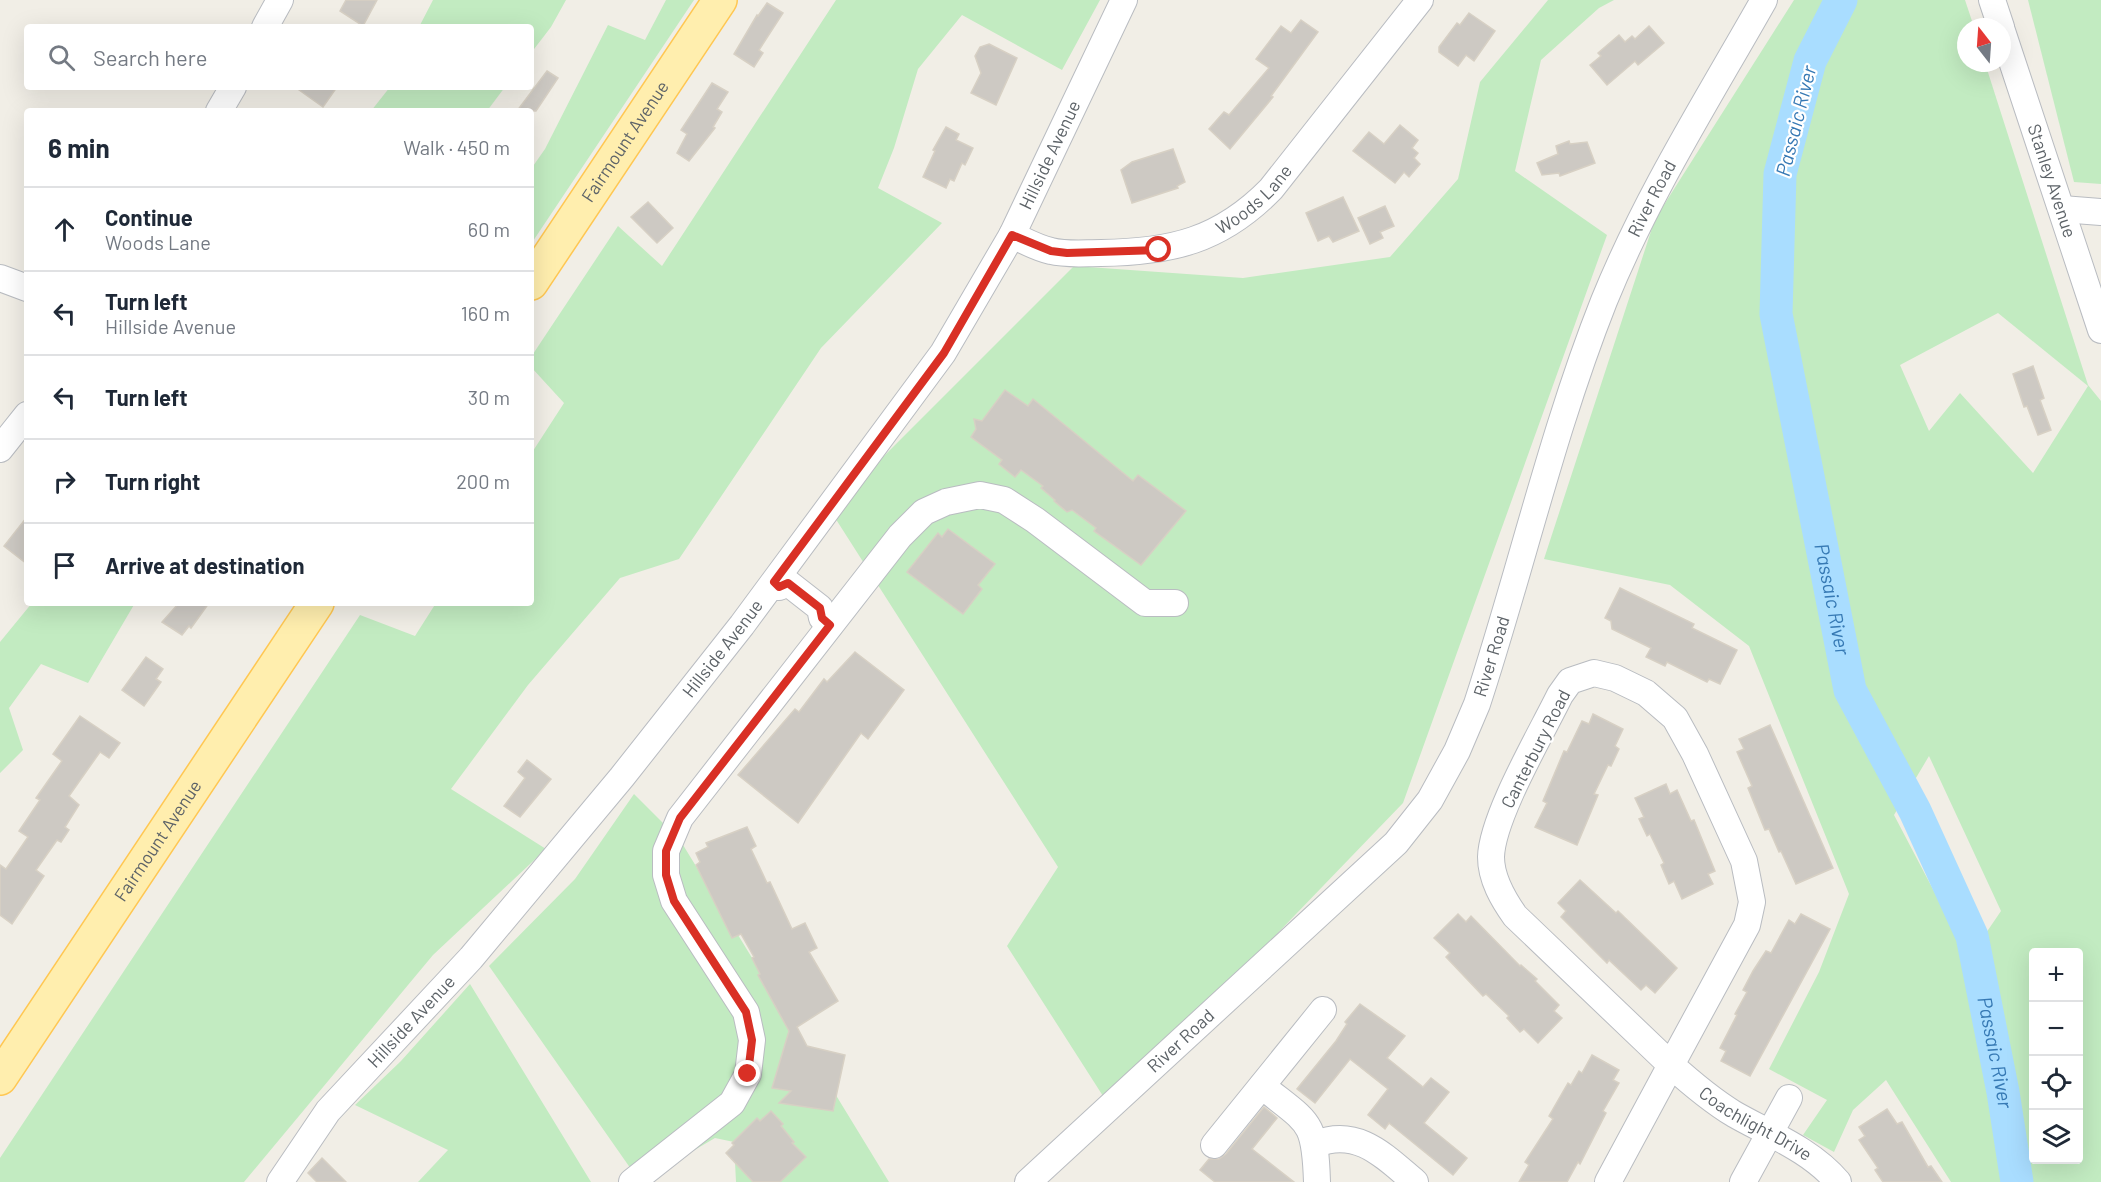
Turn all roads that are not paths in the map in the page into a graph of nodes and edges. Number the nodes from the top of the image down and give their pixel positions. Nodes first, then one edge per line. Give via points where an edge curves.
1 (280, 0) edge
2 (720, 0) edge
3 (1124, 0) edge
4 (1420, 0) edge
5 (1764, 0) edge
6 (1992, 0) edge
7 (1998, 18) edge
8 (267, 24) edge
9 (2011, 59) edge
10 (231, 90) edge
11 (221, 108) edge
12 (2062, 209) junction
13 (2101, 212) edge
14 (1012, 235) junction
15 (0, 278) edge
16 (534, 279) edge
17 (24, 287) edge
18 (2101, 330) edge
19 (24, 419) edge
20 (0, 450) edge
21 (777, 584) junction
22 (1175, 603) dead end
23 (315, 606) edge
24 (826, 622) junction
25 (1323, 1010) dead end
26 (1671, 1065) junction
27 (0, 1078) edge
28 (1262, 1086) junction
29 (1789, 1098) dead end
30 (1769, 1133) junction
31 (1316, 1144) junction
32 (1214, 1145) dead end
33 (280, 1182) edge
34 (632, 1182) edge
35 (1028, 1182) edge
36 (1317, 1182) edge
37 (1415, 1182) edge
38 (1608, 1182) edge
39 (1743, 1182) edge
40 (1838, 1182) edge

1 - 8 street
2 - 16 main road, Fairmount Avenue
3 - 14 street, Hillside Avenue
4 - 14 street, Woods Lane via 1271,189 1241,216 1212,234 1159,250 1067,253 1051,251
5 - 35 street, River Road via 1642,213 1605,299 1566,405 1477,704 1430,800 1373,867
6 - 7 street, Stanley Avenue
9 - 12 street, Stanley Avenue
10 - 11 street
12 - 13 street
12 - 18 street, Stanley Avenue
14 - 21 street, Hillside Avenue via 944,353
15 - 17 street
19 - 20 street
21 - 24 street via 778,597 810,621
21 - 33 street, Hillside Avenue via 495,931 328,1111
22 - 24 street via 1145,603 1028,515 1004,500 980,495 946,502 924,512
23 - 27 main road, Fairmount Avenue
24 - 34 street via 680,818 666,851 666,875 674,901 746,1012 752,1040 748,1074 732,1103
25 - 28 street
26 - 26 street, Canterbury Road via 1747,925 1751,888 1739,850 1675,718 1646,693 1615,678 1594,673 1579,676 1560,695 1498,824 1491,855 1494,872 1501,894 1515,916
26 - 30 street, Coachlight Drive via 1712,1100
26 - 38 street, Canterbury Road
28 - 31 street via 1306,1122
28 - 32 street
29 - 30 street
30 - 39 street
30 - 40 street, Coachlight Drive via 1821,1165
31 - 36 street
31 - 37 street via 1339,1139 1367,1144

